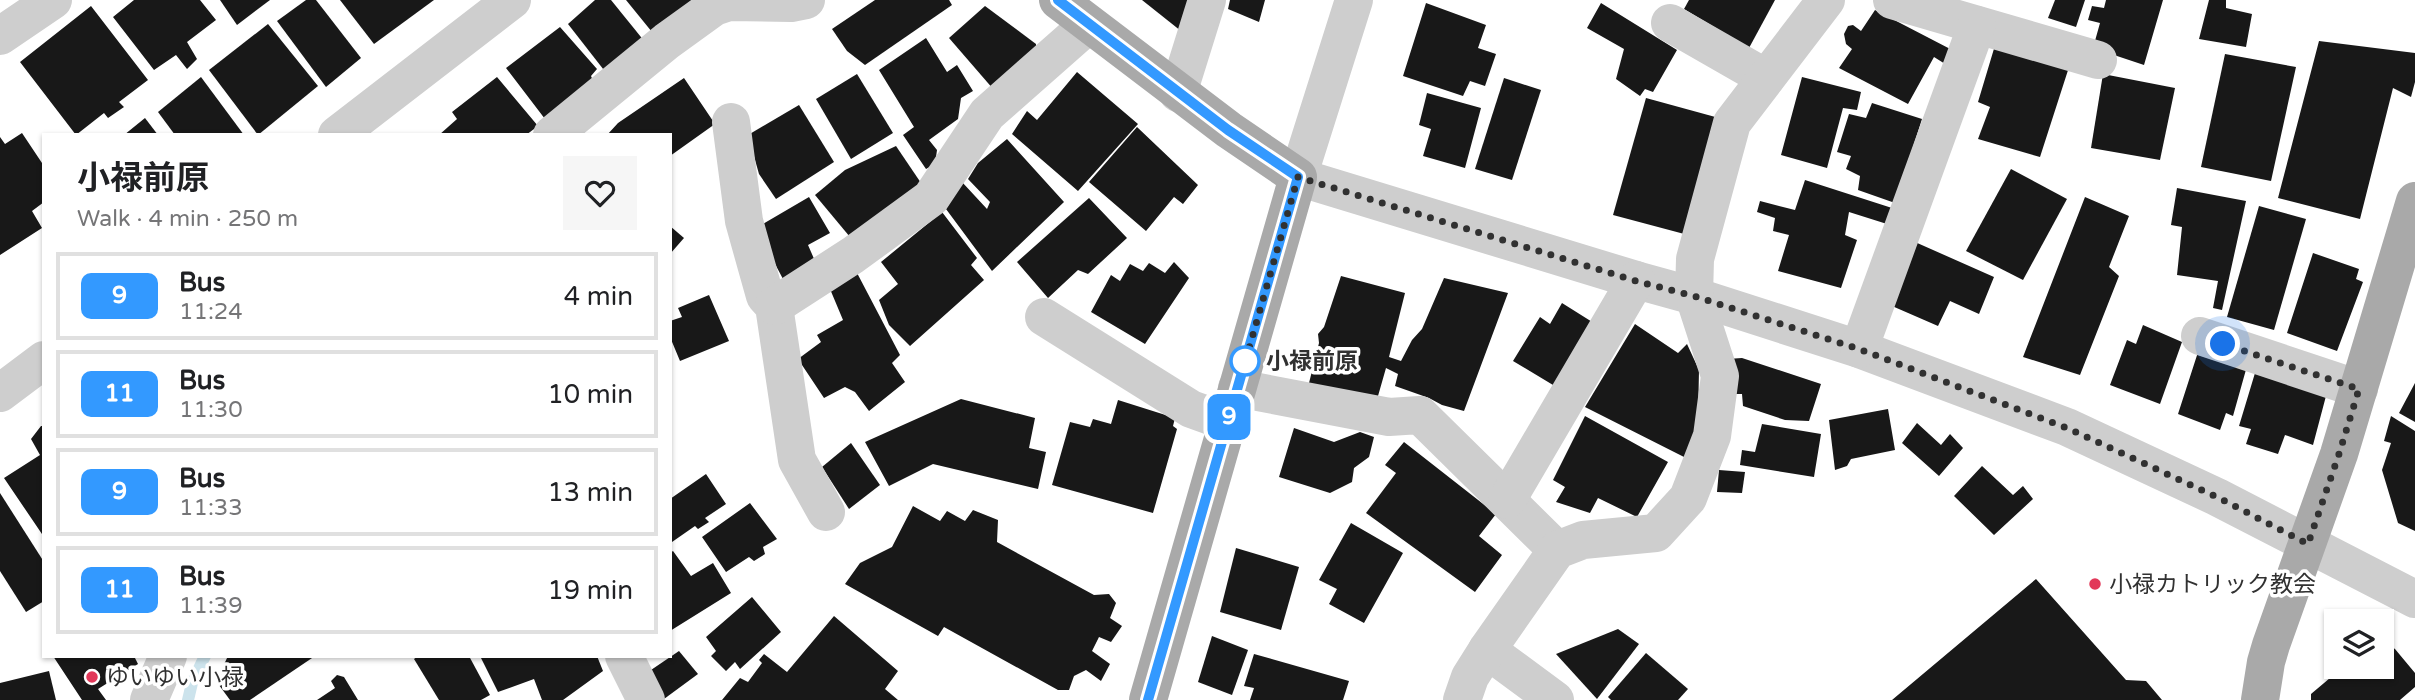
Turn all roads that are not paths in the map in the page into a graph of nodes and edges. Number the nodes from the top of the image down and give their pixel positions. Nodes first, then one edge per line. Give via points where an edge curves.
1 (53, 0) edge
2 (512, 0) edge
3 (806, 0) edge
4 (1058, 0) edge
5 (1207, 0) edge
6 (1354, 0) edge
7 (1826, 0) edge
8 (1892, 0) edge
9 (1670, 23) dead end
10 (1089, 24) junction
11 (1977, 25) junction
12 (0, 36) edge
13 (2098, 60) dead end
14 (1766, 78) junction
15 (1178, 93) junction
16 (731, 122) dead end
17 (340, 133) edge
18 (554, 133) edge
19 (1298, 177) junction
20 (2413, 213) edge
21 (1636, 281) junction
22 (1694, 296) junction
23 (774, 306) junction
24 (1044, 317) dead end
25 (2200, 336) dead end
26 (1859, 349) junction
27 (42, 362) edge
28 (2359, 389) junction
29 (0, 393) edge
30 (1232, 405) junction
31 (1507, 500) junction
32 (827, 512) dead end
33 (2308, 544) junction
34 (1557, 550) junction
35 (2415, 599) edge
36 (1487, 650) junction
37 (167, 658) edge
38 (625, 658) edge
39 (149, 700) edge
40 (646, 700) edge
41 (1148, 700) edge
42 (1462, 700) edge
43 (1555, 700) edge
44 (2260, 700) edge

1 - 12 street
2 - 17 street
3 - 18 street via 729,2 714,7
4 - 10 main road
5 - 15 street
6 - 19 street
7 - 14 street
8 - 11 street
9 - 14 street
10 - 15 main road
10 - 23 street via 987,114 930,198
11 - 13 street
11 - 26 street
14 - 22 street via 1732,123 1695,259
15 - 19 main road
16 - 23 street via 744,221 765,296
19 - 21 street
19 - 30 main road
20 - 28 main road
21 - 22 street
21 - 31 street
22 - 26 street
22 - 34 street via 1720,376 1712,436 1688,498 1656,533 1583,540
23 - 32 street via 797,460
24 - 30 street via 1191,409
25 - 28 street
26 - 33 street via 2067,428
27 - 29 street
28 - 33 main road
30 - 31 street via 1389,417 1420,415
30 - 41 main road
31 - 34 street
33 - 35 street
33 - 44 main road via 2271,645
34 - 36 street
36 - 42 street
36 - 43 street
37 - 39 street
38 - 40 street

